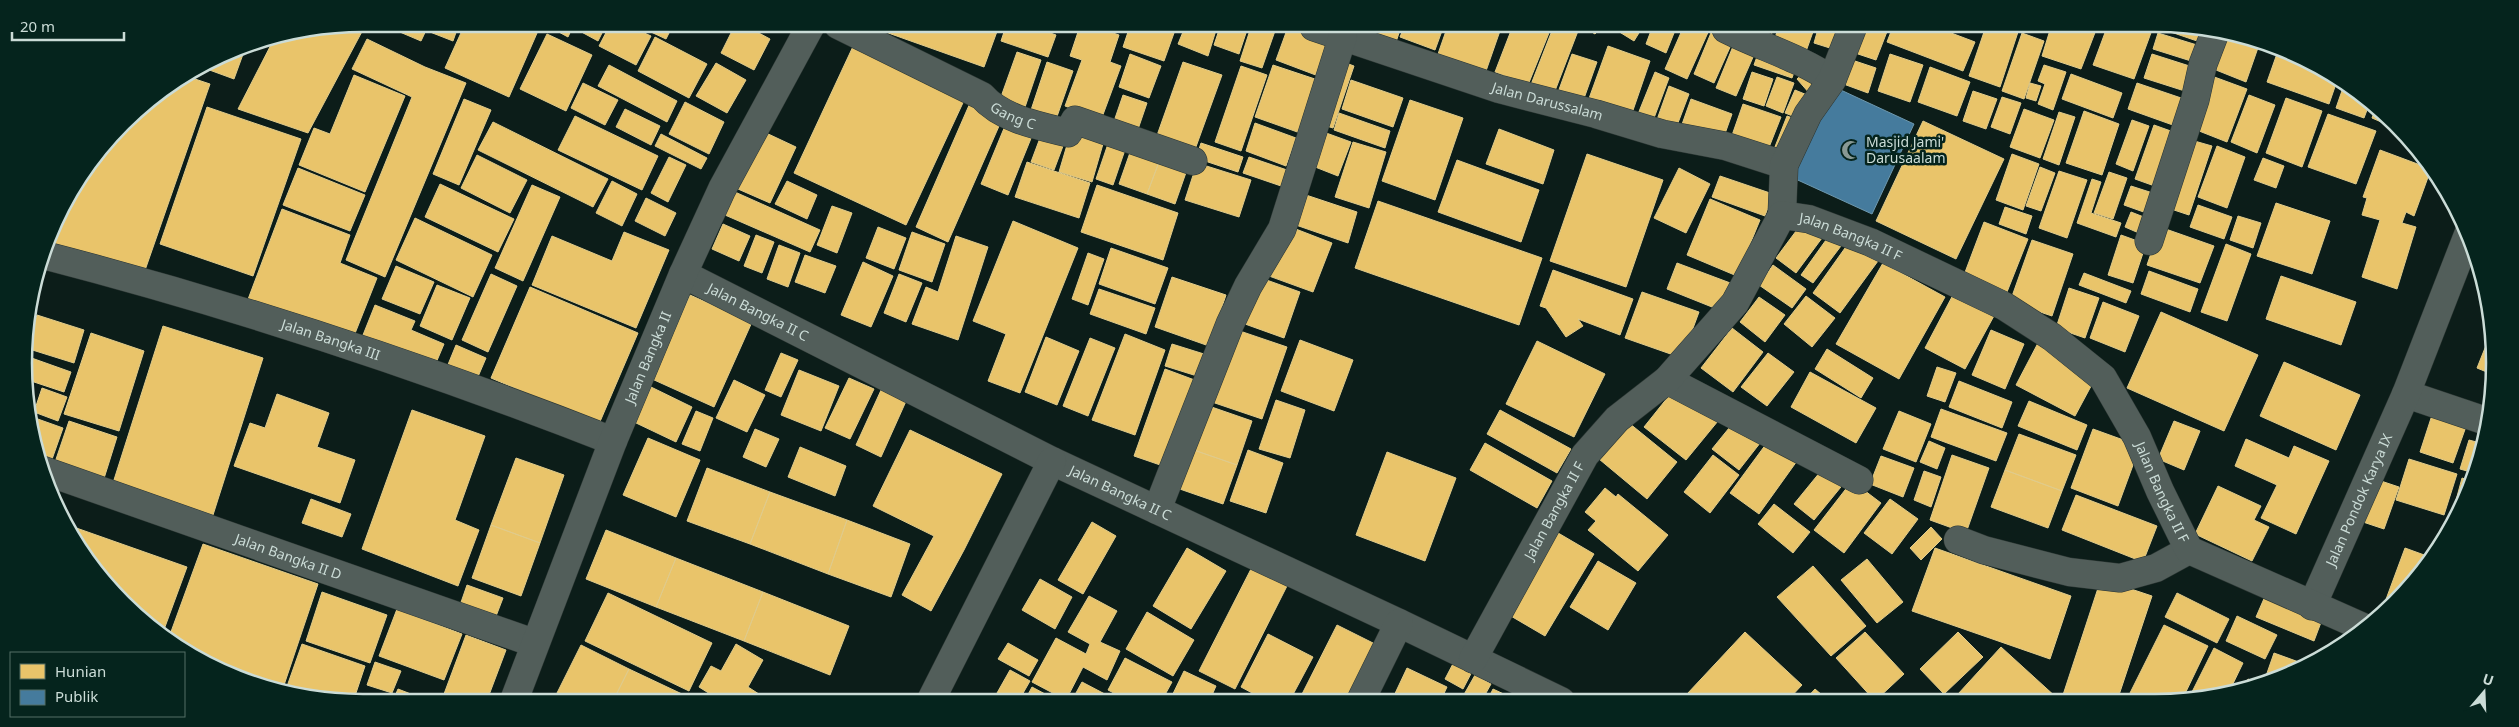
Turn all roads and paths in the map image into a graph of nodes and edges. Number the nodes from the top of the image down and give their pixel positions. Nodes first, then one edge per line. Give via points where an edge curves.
1 (808, 32) edge
2 (852, 32) edge
3 (1330, 32) edge
4 (1734, 32) edge
5 (1851, 32) edge
6 (1343, 36) junction
7 (2213, 38) edge
8 (1832, 80) junction
9 (1193, 161) dead end
10 (1784, 165) junction
11 (1782, 215) junction
12 (2150, 241) dead end
13 (2464, 243) edge
14 (50, 257) edge
15 (683, 274) junction
16 (1667, 380) junction
17 (2406, 394) junction
18 (2482, 419) edge
19 (613, 441) junction
20 (1052, 461) junction
21 (51, 473) edge
22 (1859, 480) dead end
23 (1157, 510) junction
24 (1958, 540) dead end
25 (2189, 550) junction
26 (2312, 606) junction
27 (1399, 622) junction
28 (2358, 625) edge
29 (534, 643) junction
30 (1473, 659) junction
31 (516, 694) edge
32 (934, 694) edge
33 (1364, 694) edge
34 (1546, 694) edge

1 - 15 street, Jalan Bangka II via 722,189
2 - 9 street, Gang C via 982,96 991,107 1031,124 1068,133 1075,120
3 - 6 street, Jalan Darussalam
4 - 8 street via 1814,68
5 - 8 street
6 - 10 street, Jalan Darussalam via 1499,89 1662,134 1726,146
6 - 23 street via 1282,229 1230,324
7 - 12 street
8 - 10 street via 1808,114
10 - 11 street
11 - 16 street, Jalan Bangka II F via 1735,303
11 - 25 street, Jalan Bangka II F via 1809,219 1870,242 2004,306 2052,337 2103,378 2137,437
13 - 17 street, Jalan Pondok Karya IX
14 - 19 street, Jalan Bangka III via 132,278 356,348 490,393
15 - 19 street, Jalan Bangka II
15 - 20 street, Jalan Bangka II C
16 - 22 street
16 - 30 street, Jalan Bangka II F via 1617,419 1585,455
17 - 18 street
17 - 26 street, Jalan Pondok Karya IX
19 - 29 street, Jalan Bangka II
20 - 23 street, Jalan Bangka II C
20 - 32 street
21 - 29 street, Jalan Bangka II D
23 - 27 street, Jalan Bangka II C
24 - 25 street via 2069,572 2120,578 2156,568
25 - 26 street, Jalan Bangka II F
26 - 28 street, Jalan Bangka II F
27 - 30 street, Jalan Bangka II C
27 - 33 street
29 - 31 street, Jalan Bangka II
30 - 34 street, Jalan Bangka II C

